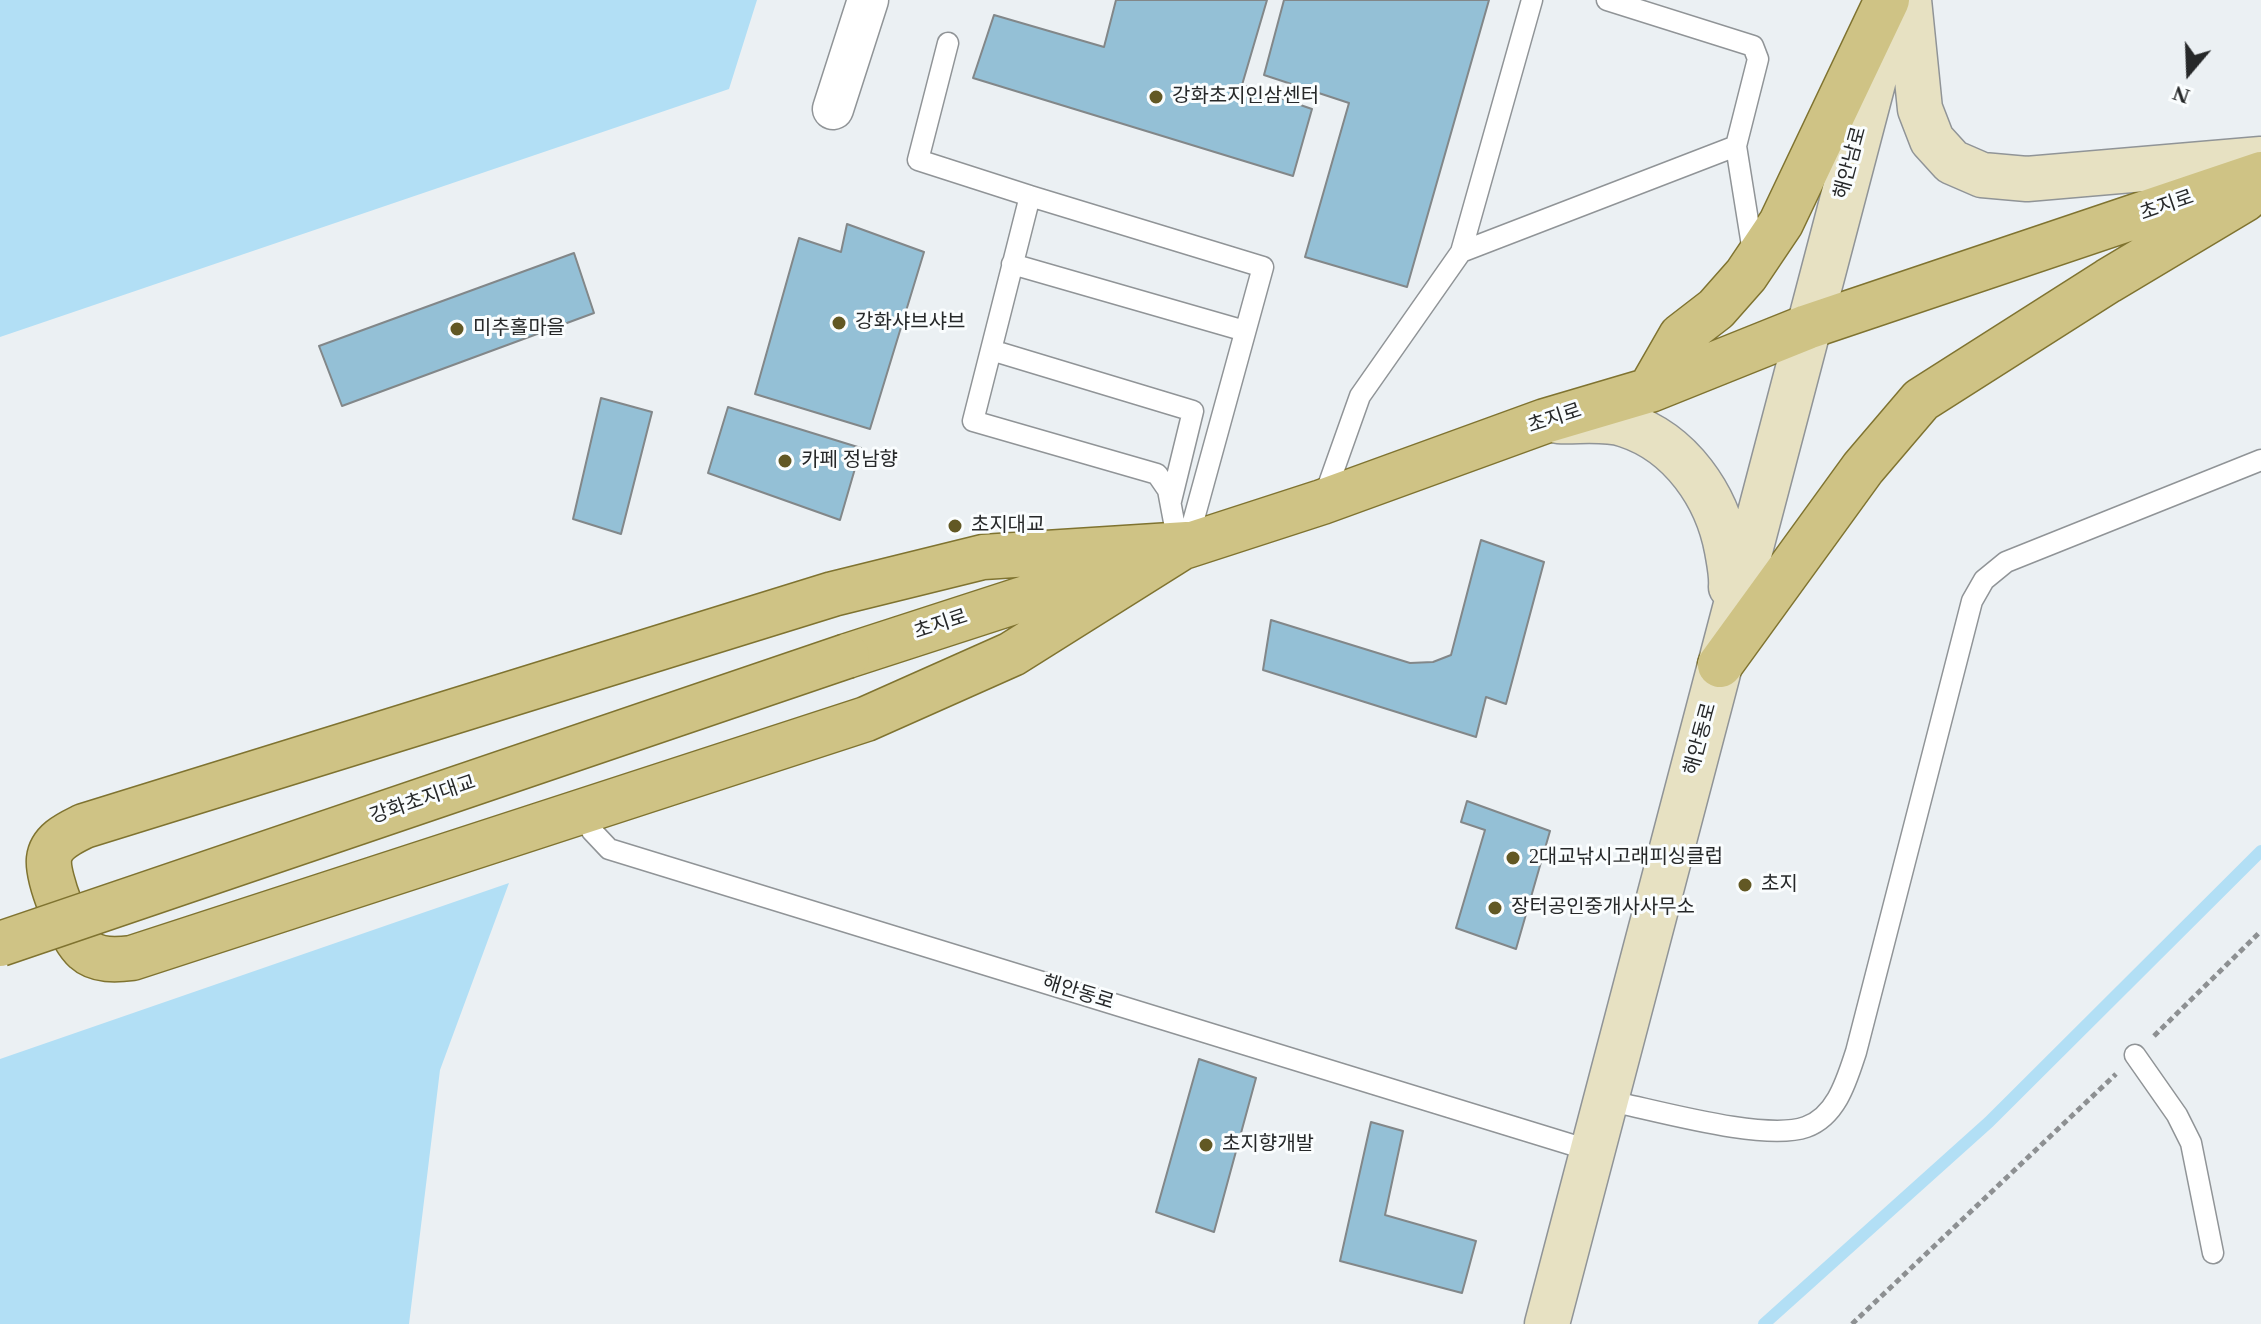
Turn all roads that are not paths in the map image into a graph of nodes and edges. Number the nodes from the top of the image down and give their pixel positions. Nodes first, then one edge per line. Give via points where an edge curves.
1 (868, 0) edge
2 (1532, 0) edge
3 (1607, 0) edge
4 (1887, 0) edge
5 (1895, 0) edge
6 (1909, 0) edge
7 (948, 43) dead end
8 (833, 109) dead end
9 (1736, 146) junction
10 (2261, 159) edge
11 (2261, 174) edge
12 (2261, 189) edge
13 (1030, 196) junction
14 (1461, 252) junction
15 (1754, 262) junction
16 (1012, 264) junction
17 (1807, 327) junction
18 (1245, 331) junction
19 (991, 350) junction
20 (1650, 390) junction
21 (1545, 421) junction
22 (2261, 460) edge
23 (1171, 501) junction
24 (1322, 502) junction
25 (1187, 544) junction
26 (847, 656) joint
27 (1720, 665) junction
28 (583, 811) junction
29 (0, 944) edge
30 (2135, 1055) road end
31 (1605, 1100) junction
32 (1592, 1151) junction
33 (2213, 1253) dead end
34 (1547, 1324) edge

1 - 8 street
2 - 14 lane
3 - 9 lane via 1753,46 1758,59
4 - 15 main road via 1781,223
5 - 17 main road, 해안남로
6 - 10 main road via 1920,109 1932,140 1952,162 1982,175 2027,179
7 - 13 lane via 918,160
9 - 14 lane
9 - 15 lane
11 - 17 main road, 초지로
12 - 27 main road via 1921,400 1863,468
13 - 16 lane
13 - 18 lane via 1263,267
14 - 24 lane via 1360,396
15 - 20 main road via 1716,309 1681,336
16 - 18 lane
16 - 19 lane
17 - 20 main road, 초지로
17 - 27 main road, 해안동로
18 - 25 lane
19 - 23 lane via 973,421 1157,474
19 - 23 lane via 1193,411
20 - 21 main road, 초지로
21 - 24 main road, 초지로
21 - 27 main road via 1623,423 1646,432 1666,446 1710,496 1723,528 1731,582
22 - 31 lane via 2006,562 1984,580 1972,601 1845,1089 1826,1112 1808,1126 1779,1132
23 - 25 lane via 1174,522
24 - 25 main road, 초지로
25 - 26 main road, 초지로
25 - 28 main road via 1012,654 866,719
25 - 28 main road via 983,557 833,594 84,826 61,838 49,857 51,880 86,952 109,960 132,958
26 - 29 main road, 강화초지대교, bridge
27 - 31 main road, 해안동로
28 - 32 lane, 해안동로 via 609,849
30 - 33 lane via 2191,1143
31 - 32 main road, 해안동로
32 - 34 main road, 해안동로

